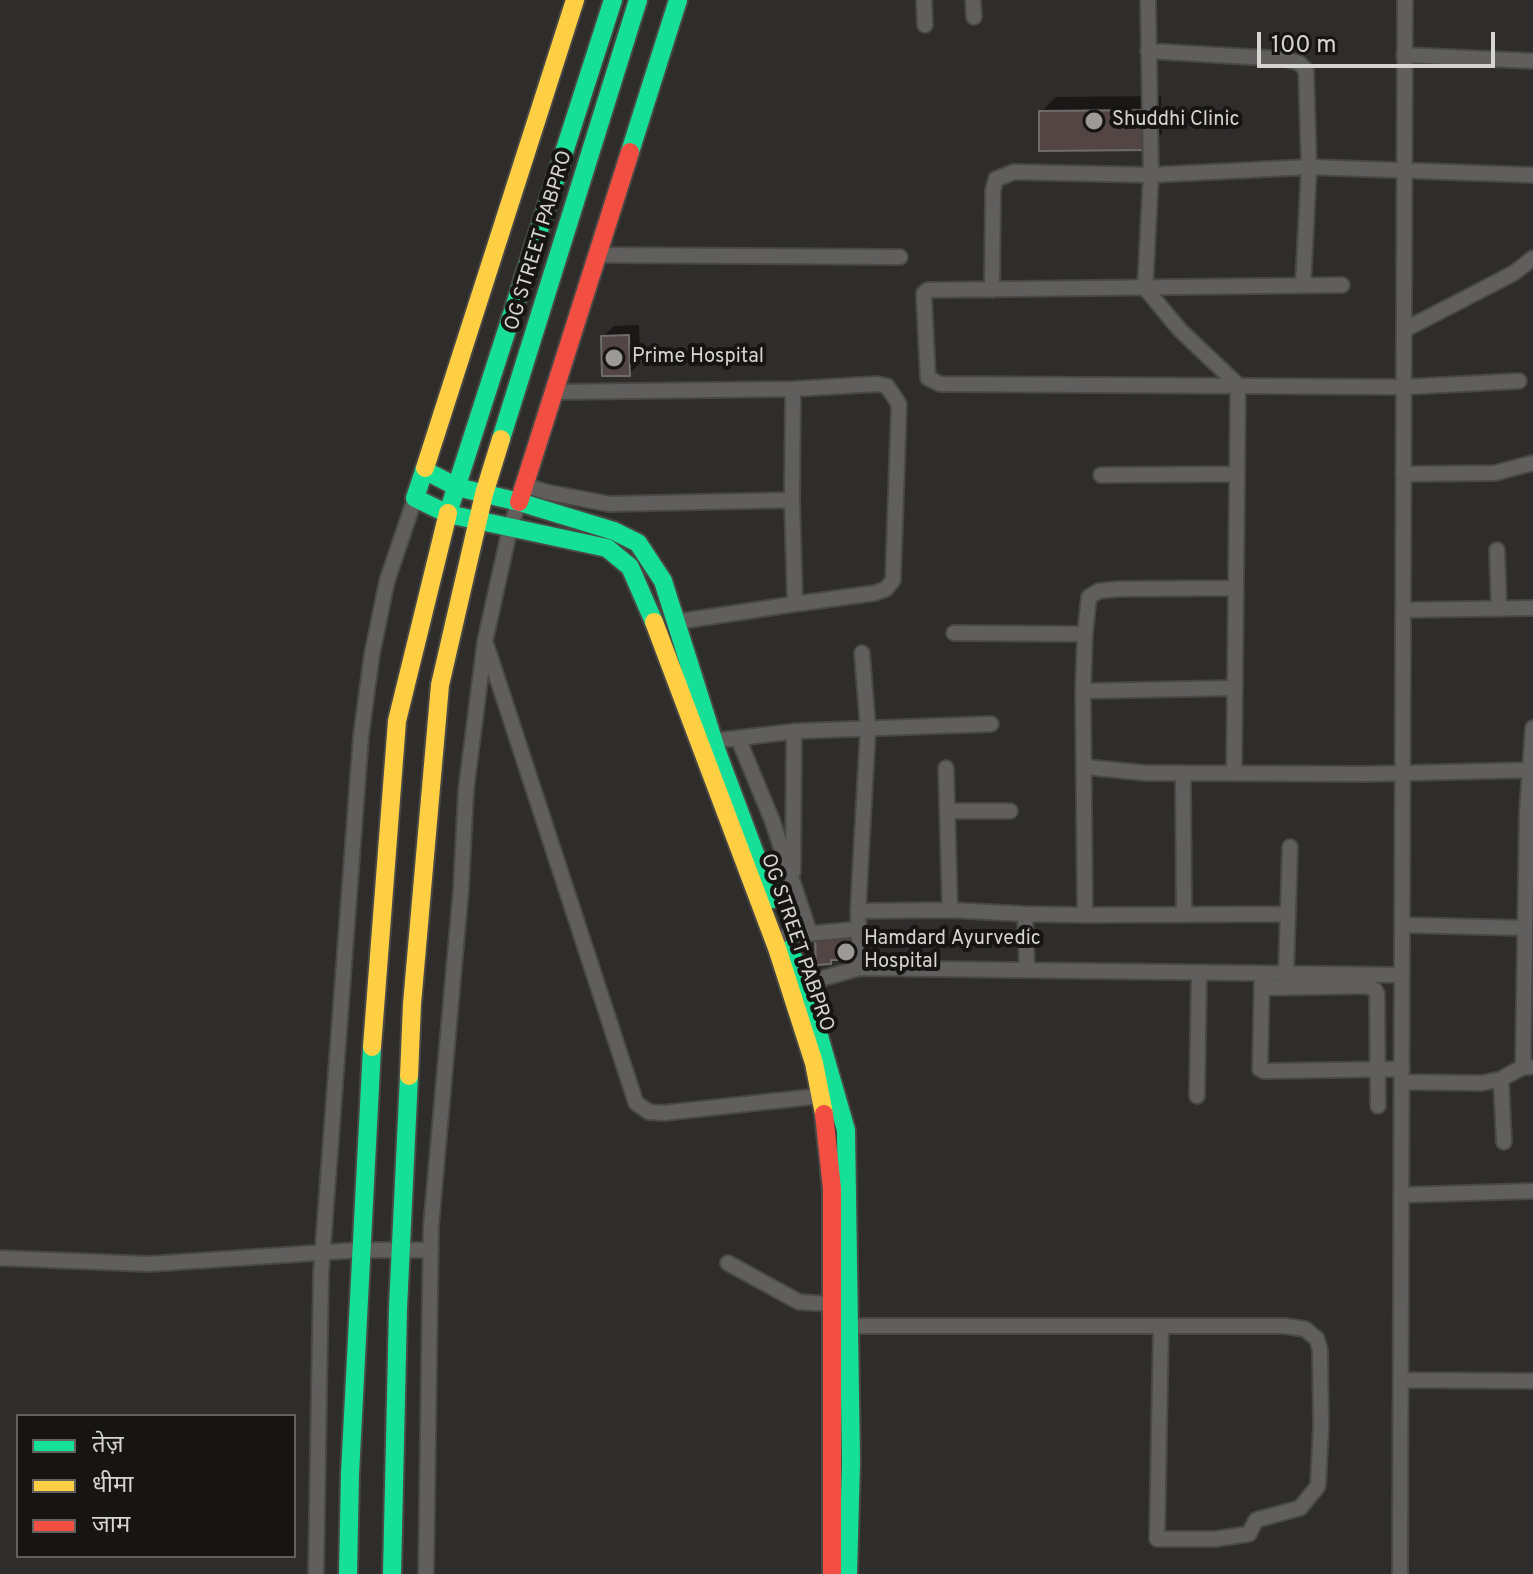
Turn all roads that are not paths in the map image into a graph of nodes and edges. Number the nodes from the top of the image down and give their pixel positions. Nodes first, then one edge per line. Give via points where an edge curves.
1 (575, 0) edge
2 (613, 0) edge
3 (638, 0) edge
4 (678, 0) edge
5 (924, 0) edge
6 (973, 0) edge
7 (1148, 0) edge
8 (1405, 0) edge
9 (974, 17) dead end
10 (925, 25) dead end
11 (1148, 51) junction
12 (1404, 55) junction
13 (1533, 61) edge
14 (1309, 167) junction
15 (1404, 170) junction
16 (1151, 175) junction
17 (1533, 175) edge
18 (597, 255) junction
19 (900, 257) dead end
20 (1533, 258) edge
21 (1303, 285) junction
22 (1342, 285) dead end
23 (1145, 288) junction
24 (992, 290) junction
25 (1404, 330) junction
26 (1519, 381) dead end
27 (1238, 385) junction
28 (1404, 387) junction
29 (793, 389) junction
30 (553, 392) junction
31 (1533, 463) edge
32 (424, 470) junction
33 (1237, 474) junction
34 (1403, 474) junction
35 (1101, 475) dead end
36 (457, 487) junction
37 (521, 493) junction
38 (484, 494) junction
39 (415, 498) junction
40 (792, 500) junction
41 (448, 514) junction
42 (478, 520) junction
43 (510, 528) junction
44 (1497, 550) dead end
45 (1236, 588) junction
46 (795, 604) junction
47 (1533, 608) edge
48 (1499, 609) junction
49 (1403, 610) junction
50 (675, 622) junction
51 (954, 633) dead end
52 (1085, 634) junction
53 (485, 641) junction
54 (862, 653) dead end
55 (1235, 688) junction
56 (1083, 691) junction
57 (991, 724) dead end
58 (868, 728) junction
59 (1533, 728) edge
60 (794, 731) junction
61 (738, 738) junction
62 (707, 742) junction
63 (1085, 767) junction
64 (946, 768) dead end
65 (1530, 770) junction
66 (1183, 773) junction
67 (1234, 773) junction
68 (1403, 774) junction
69 (1530, 810) edge
70 (948, 811) junction
71 (1010, 811) dead end
72 (1290, 847) dead end
73 (793, 884) junction
74 (950, 910) junction
75 (858, 911) junction
76 (1025, 914) junction
77 (1288, 914) junction
78 (1085, 915) junction
79 (1184, 915) junction
80 (1402, 925) junction
81 (1525, 928) junction
82 (859, 929) junction
83 (810, 934) junction
84 (786, 936) junction
85 (860, 968) junction
86 (1027, 970) junction
87 (1199, 974) junction
88 (1286, 974) junction
89 (1402, 975) junction
90 (1262, 981) junction
91 (802, 984) junction
92 (1528, 1067) edge
93 (1377, 1068) junction
94 (1402, 1075) junction
95 (1501, 1079) junction
96 (820, 1096) junction
97 (1197, 1096) dead end
98 (1378, 1106) dead end
99 (1504, 1142) dead end
100 (1533, 1191) edge
101 (1401, 1195) junction
102 (360, 1250) junction
103 (400, 1250) junction
104 (431, 1250) junction
105 (322, 1252) junction
106 (0, 1258) edge
107 (728, 1263) dead end
108 (830, 1304) junction
109 (840, 1326) junction
110 (1161, 1326) junction
111 (1401, 1380) junction
112 (1533, 1381) edge
113 (316, 1574) edge
114 (348, 1574) edge
115 (392, 1574) edge
116 (426, 1574) edge
117 (832, 1574) edge
118 (848, 1574) edge
119 (1400, 1574) edge

1 - 32 street
2 - 36 street, OG STREET PABPRO
3 - 38 street, OG STREET PABPRO
4 - 18 street
5 - 10 street
6 - 9 street
7 - 11 street
8 - 12 street
11 - 14 street via 1251,55 1299,63 1306,70
11 - 16 street
12 - 13 street
12 - 15 street
14 - 15 street
14 - 16 street
14 - 21 street
15 - 17 street
15 - 25 street
16 - 23 street
16 - 24 street via 1014,172 996,179
18 - 19 street
18 - 30 street
20 - 25 street
21 - 22 street
21 - 23 street
23 - 24 street
23 - 27 street
24 - 27 street via 924,293 928,378
25 - 28 street
26 - 28 street
27 - 28 street
27 - 33 street
28 - 34 street
29 - 30 street
29 - 40 street
29 - 46 street via 877,384 887,386 899,404 893,580 875,593
30 - 37 street
31 - 34 street via 1495,473
32 - 36 street
32 - 39 street
33 - 35 street
33 - 45 street
34 - 49 street
36 - 38 street, OG STREET PABPRO
36 - 41 street, OG STREET PABPRO
37 - 38 street, OG STREET PABPRO
37 - 40 street via 546,492 609,504
37 - 43 street
37 - 50 street, OG STREET PABPRO via 638,543 663,581
38 - 42 street
39 - 41 street
39 - 105 street via 387,581 361,736
40 - 46 street
41 - 42 street, OG STREET PABPRO
41 - 102 street via 397,721
42 - 43 street, OG STREET PABPRO
42 - 103 street via 440,685 412,1004
43 - 53 street
43 - 62 street, OG STREET PABPRO via 607,548 630,567
44 - 48 street
45 - 52 street via 1099,591 1089,597
45 - 55 street
46 - 50 street
47 - 48 street
48 - 49 street
49 - 68 street
50 - 62 street, OG STREET PABPRO
51 - 52 street
52 - 56 street
53 - 96 street via 636,1103 663,1113
53 - 104 street via 466,790
54 - 58 street
55 - 56 street
55 - 67 street
56 - 63 street
57 - 58 street
58 - 60 street
58 - 75 street
59 - 65 street
60 - 61 street
60 - 73 street
61 - 62 street
61 - 73 street
62 - 84 street, OG STREET PABPRO
62 - 96 street, OG STREET PABPRO via 814,1063
63 - 66 street
63 - 78 street
64 - 70 street
65 - 68 street
65 - 69 street
66 - 67 street
66 - 79 street
67 - 68 street
68 - 80 street
69 - 81 street
70 - 71 street
70 - 74 street
72 - 77 street
73 - 83 street
74 - 75 street
74 - 76 street
75 - 82 street
76 - 78 street
76 - 86 street
77 - 79 street
77 - 88 street
78 - 79 street
80 - 81 street
80 - 89 street
81 - 92 street
82 - 83 street
82 - 85 street
83 - 84 street
84 - 91 street, OG STREET PABPRO
85 - 86 street
85 - 91 street
86 - 87 street
87 - 90 street
87 - 97 street
88 - 89 street
88 - 90 street
89 - 94 street
90 - 93 street via 1375,990
90 - 93 street via 1260,1069
91 - 109 street, OG STREET PABPRO via 846,1130
92 - 95 street
93 - 94 street
93 - 98 street
94 - 95 street via 1482,1083
94 - 101 street
95 - 99 street
96 - 108 street, OG STREET PABPRO via 832,1189
100 - 101 street
101 - 111 street
102 - 103 street
102 - 105 street
102 - 114 street
103 - 104 street
103 - 115 street
104 - 116 street
105 - 106 street via 149,1264
105 - 113 street
107 - 108 street via 799,1302
108 - 109 street, OG STREET PABPRO
109 - 110 street
109 - 117 street, OG STREET PABPRO
109 - 118 street, OG STREET PABPRO via 851,1462
110 - 110 street via 1285,1326 1305,1329 1317,1339 1319,1477 1300,1508 1256,1520 1249,1534 1157,1539
111 - 112 street
111 - 119 street

